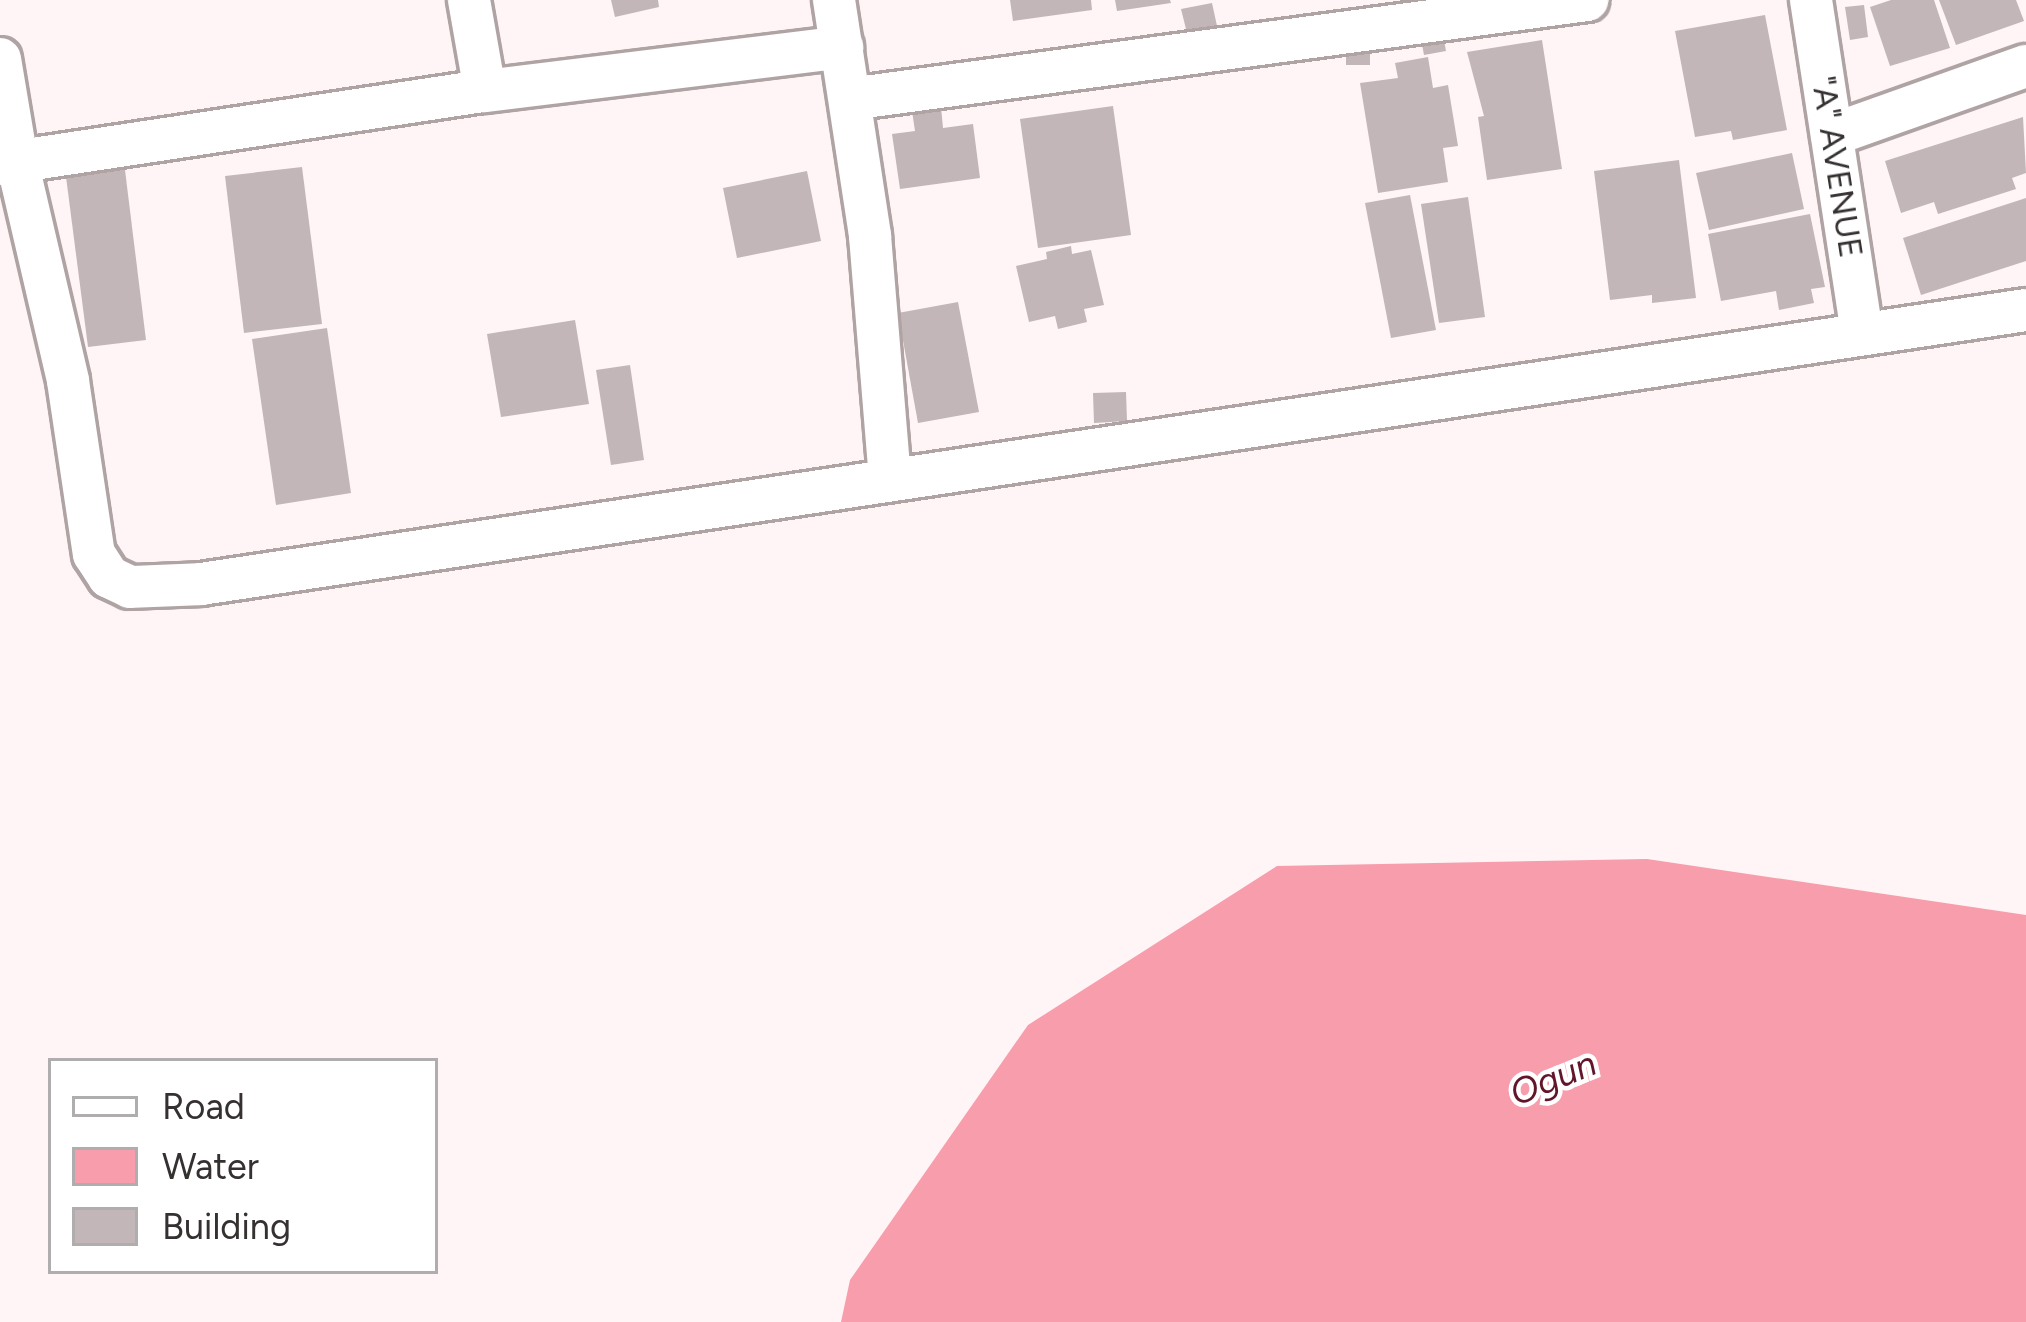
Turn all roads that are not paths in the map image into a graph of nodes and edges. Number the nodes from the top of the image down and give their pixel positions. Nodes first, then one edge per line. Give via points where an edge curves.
1 (469, 0) edge
2 (834, 0) edge
3 (1587, 0) edge
4 (1811, 0) edge
5 (842, 47) junction
6 (0, 59) edge
7 (2026, 66) edge
8 (484, 91) junction
9 (850, 99) junction
10 (1832, 135) junction
11 (8, 162) edge
12 (2026, 310) edge
13 (1862, 334) junction
14 (890, 480) junction

1 - 8 street
2 - 5 street
3 - 9 street
4 - 10 street, "A" AVENUE
5 - 8 street
5 - 9 street
6 - 11 street
7 - 10 street
8 - 11 street
9 - 14 street
10 - 13 street, "A" AVENUE
11 - 14 street via 68,381 94,554 109,577 130,587 201,584
12 - 13 street
13 - 14 street

